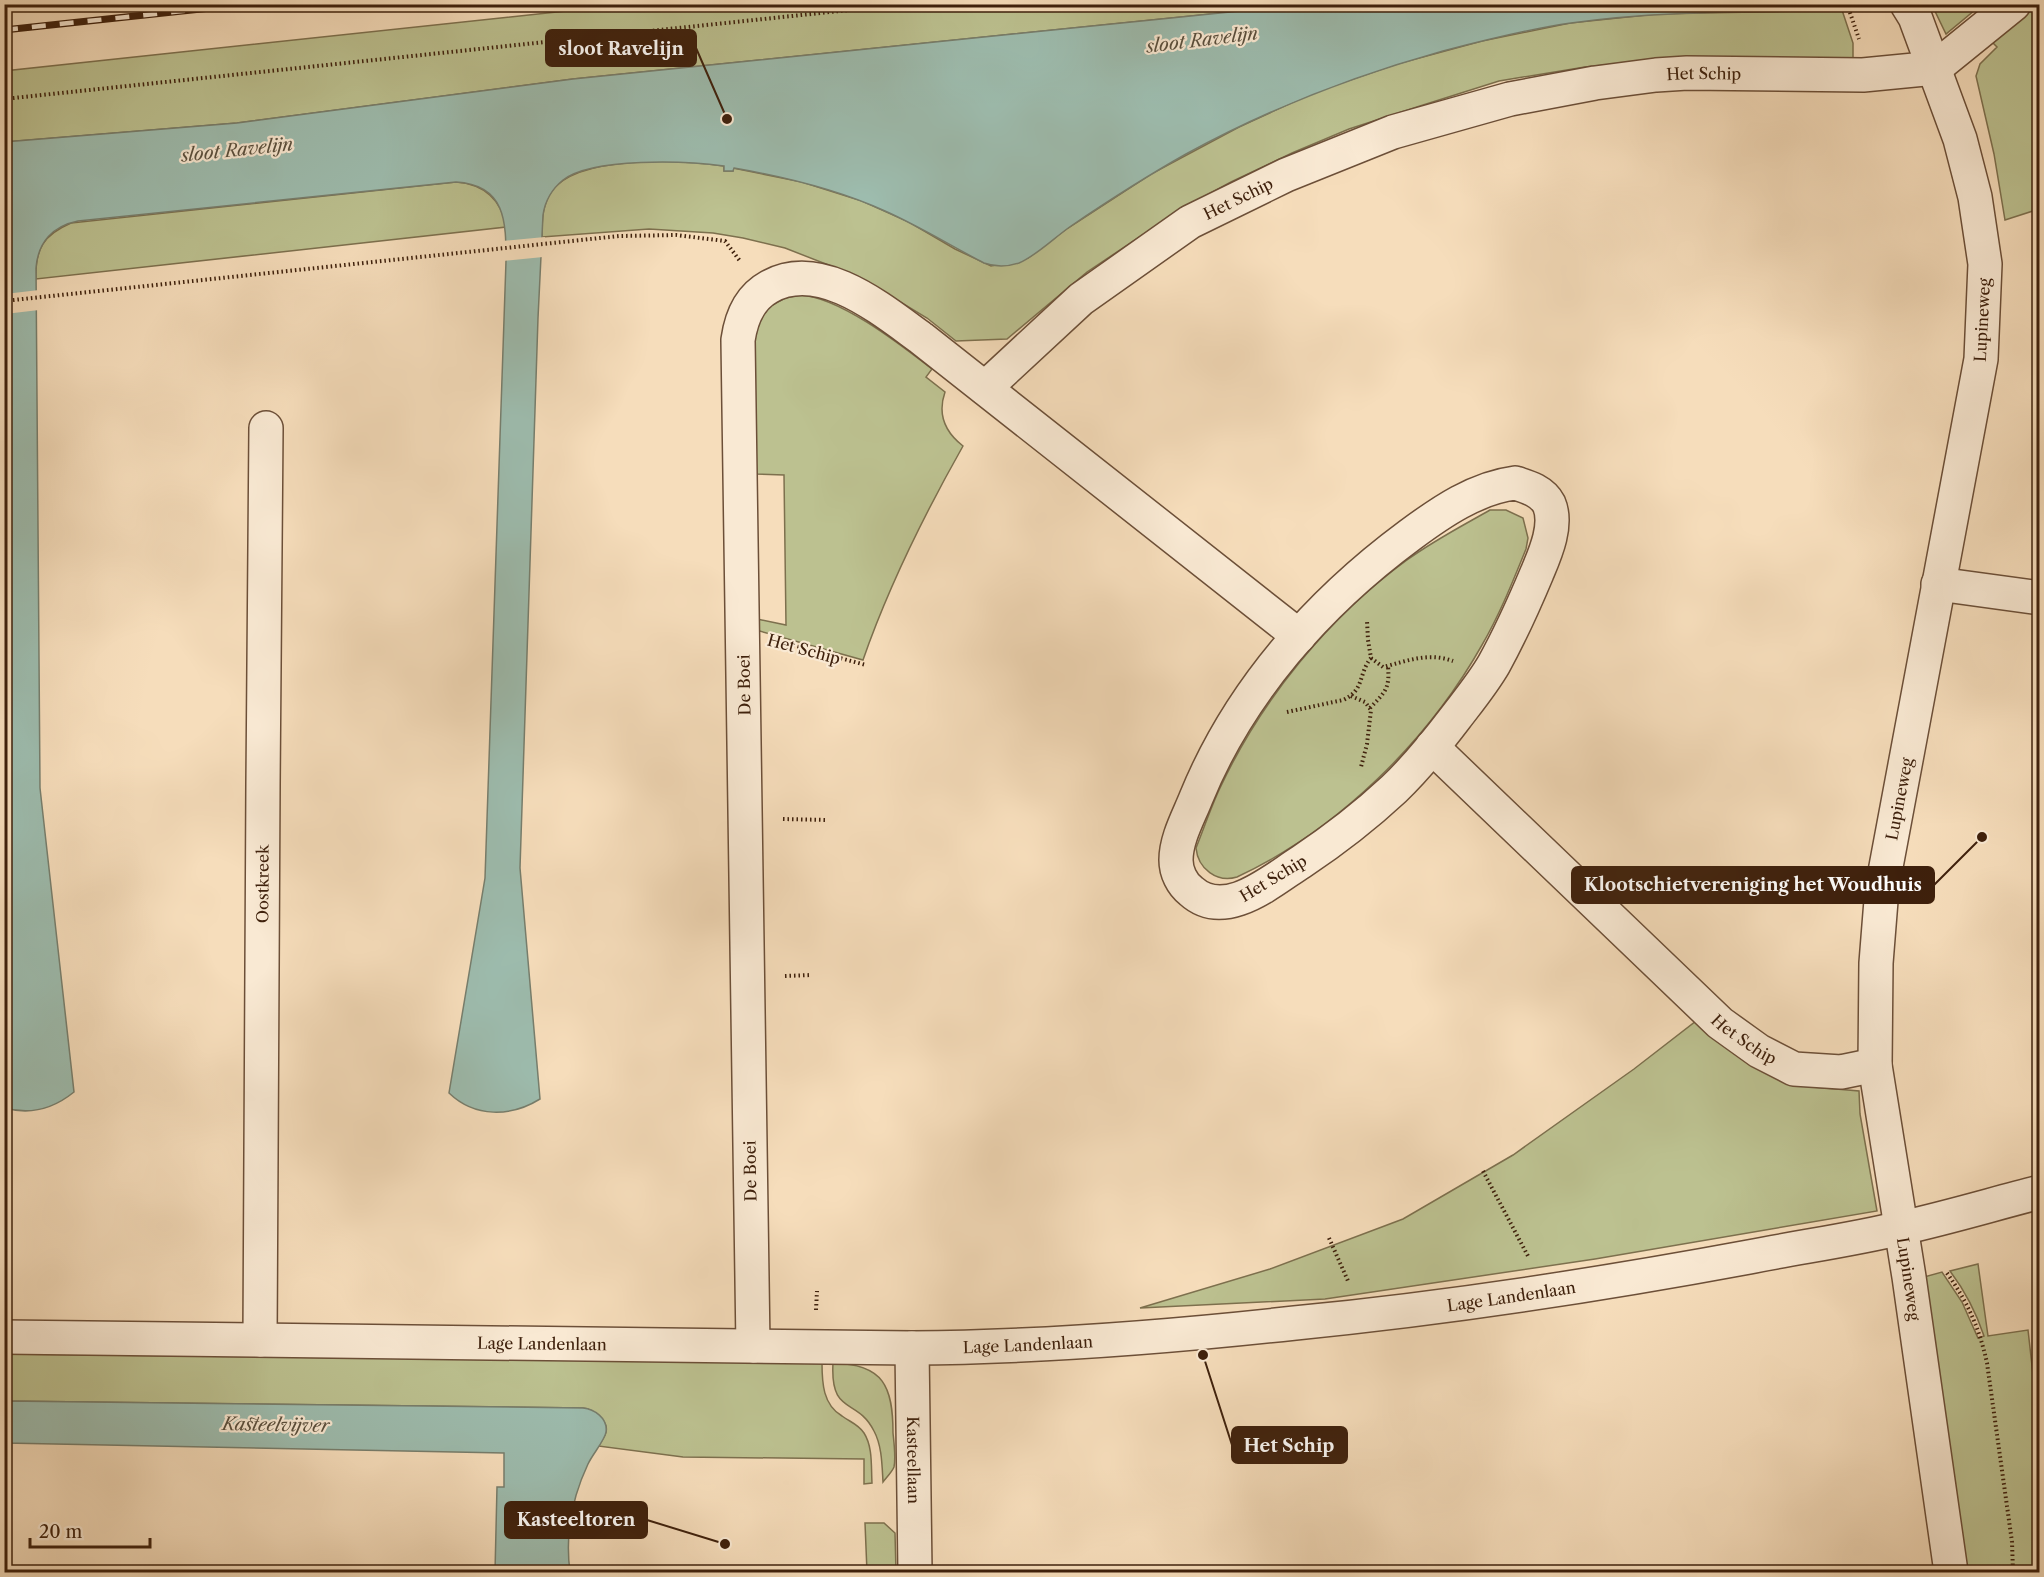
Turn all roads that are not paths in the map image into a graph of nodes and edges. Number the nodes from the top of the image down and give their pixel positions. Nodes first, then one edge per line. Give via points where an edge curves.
1 (1907, 4) edge
2 (2014, 4) edge
3 (1935, 68) junction
4 (985, 388) junction
5 (266, 428) dead end
6 (1938, 584) junction
7 (2040, 598) edge
8 (1299, 636) junction
9 (1432, 747) junction
10 (1875, 1065) junction
11 (2040, 1192) edge
12 (1901, 1228) junction
13 (4, 1337) edge
14 (260, 1340) junction
15 (753, 1346) junction
16 (912, 1348) junction
17 (915, 1572) edge
18 (1951, 1572) edge

1 - 3 street, Lupineweg
2 - 3 street
3 - 4 street, Het Schip via 1863,75 1656,75 1510,99 1393,132 1286,175 1190,222 1081,299
3 - 6 street, Lupineweg via 1975,197 1985,264 1981,359
4 - 8 street
4 - 15 street, De Boei via 892,317 833,284 804,277 762,290 740,326
5 - 14 street, Oostkreek
6 - 7 street
6 - 10 street, Lupineweg via 1882,888 1876,963
8 - 9 street, Het Schip via 1369,566 1429,521 1497,486 1515,483 1535,489 1549,504 1552,526 1546,550 1510,633 1486,675
8 - 9 street, Het Schip via 1246,704 1203,780 1182,831 1176,862 1180,879 1189,890 1213,903 1229,903 1244,897 1355,823 1395,788
9 - 10 street, Het Schip via 1707,1012 1739,1037 1794,1069 1841,1072
10 - 12 street, Lupineweg
11 - 12 street, Lage Landenlaan
12 - 16 street, Lage Landenlaan via 1673,1271 1375,1315 1193,1334
12 - 18 street, Lupineweg
13 - 14 street, Lage Landenlaan
14 - 15 street, Lage Landenlaan
15 - 16 street, Lage Landenlaan
16 - 17 street, Kasteellaan

